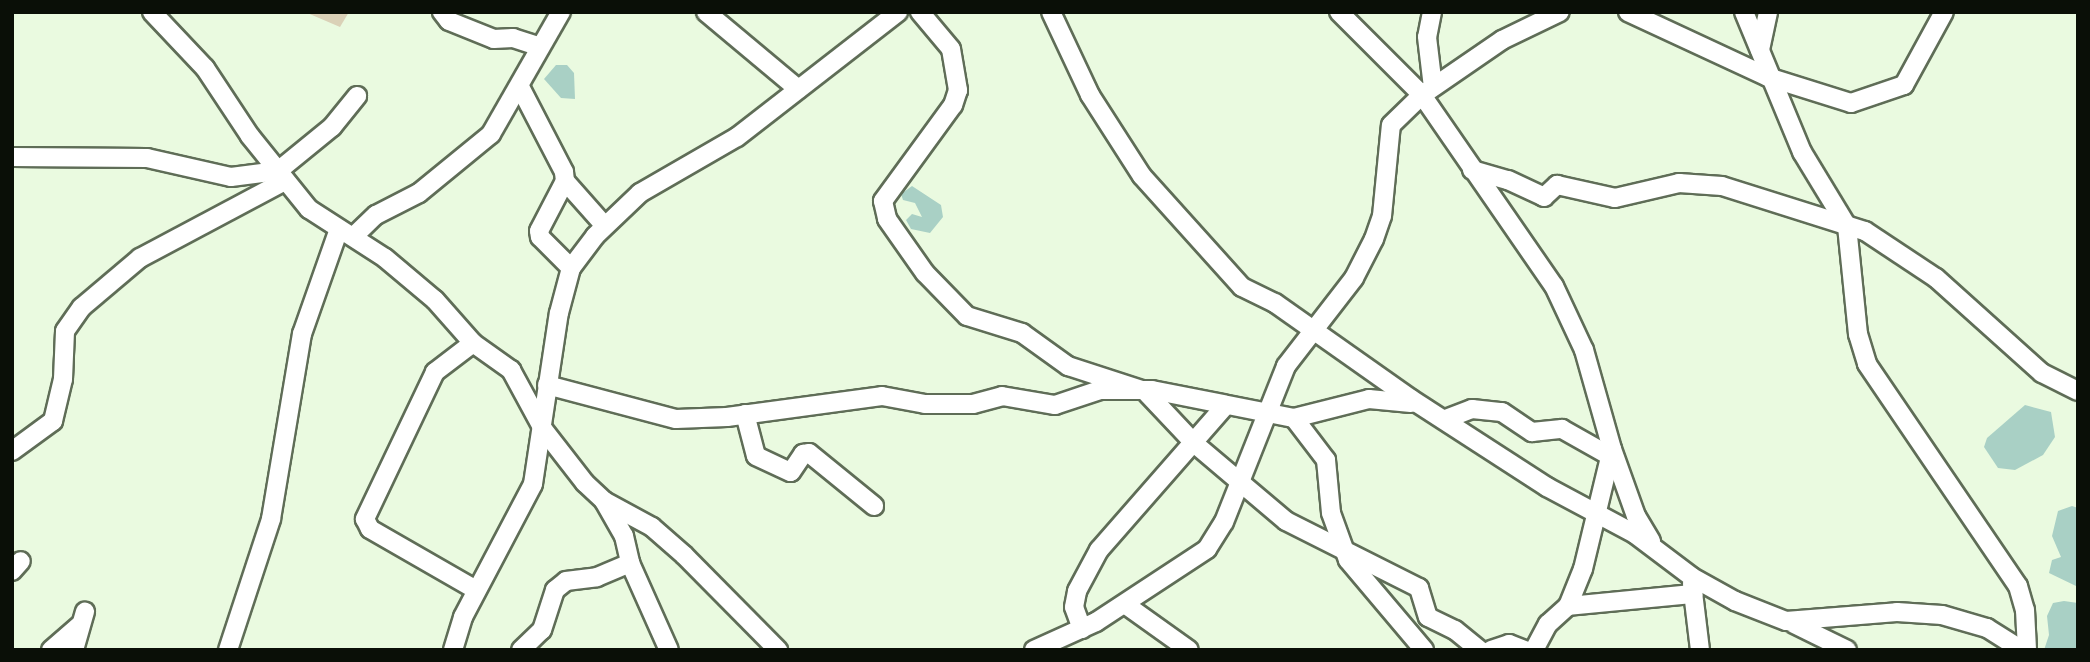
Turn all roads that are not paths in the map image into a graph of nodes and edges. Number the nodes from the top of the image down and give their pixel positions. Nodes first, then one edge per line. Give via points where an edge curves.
1 (152, 12) edge
2 (442, 12) edge
3 (561, 12) edge
4 (706, 12) edge
5 (898, 12) edge
6 (920, 12) edge
7 (1051, 12) edge
8 (1339, 12) edge
9 (1432, 12) edge
10 (1560, 12) edge
11 (1628, 12) edge
12 (1744, 12) edge
13 (1768, 12) edge
14 (1944, 12) edge
15 (540, 47) junction
16 (1760, 50) junction
17 (1768, 77) junction
18 (520, 87) junction
19 (799, 89) junction
20 (1427, 91) junction
21 (357, 96) dead end
22 (12, 158) edge
23 (1472, 170) junction
24 (282, 176) junction
25 (565, 181) junction
26 (605, 226) junction
27 (1847, 226) junction
28 (347, 232) junction
29 (571, 268) junction
30 (1309, 331) junction
31 (473, 343) junction
32 (547, 384) junction
33 (1145, 391) junction
34 (2078, 391) edge
35 (1422, 405) junction
36 (1224, 407) junction
37 (1268, 413) junction
38 (745, 414) junction
39 (1294, 418) junction
40 (1446, 419) junction
41 (543, 429) junction
42 (1195, 444) junction
43 (12, 451) edge
44 (1611, 453) junction
45 (1237, 481) junction
46 (604, 501) junction
47 (874, 506) dead end
48 (1597, 513) junction
49 (1342, 548) junction
50 (1657, 550) junction
51 (630, 563) junction
52 (1692, 586) junction
53 (477, 590) junction
54 (1126, 604) junction
55 (1568, 606) junction
56 (1786, 621) junction
57 (1082, 629) junction
58 (51, 650) edge
59 (74, 650) edge
60 (228, 650) edge
61 (453, 650) edge
62 (521, 650) edge
63 (669, 650) edge
64 (778, 650) edge
65 (1034, 650) edge
66 (1189, 650) edge
67 (1424, 650) edge
68 (1480, 650) edge
69 (1492, 650) edge
70 (1525, 650) edge
71 (1534, 650) edge
72 (1700, 650) edge
73 (1847, 650) edge
74 (2022, 650) edge
75 (2027, 650) edge

1 - 24 street via 205,68
2 - 15 street via 449,21 495,39 513,38
3 - 15 street
4 - 19 street
5 - 19 street
6 - 33 street via 951,50 958,90 953,105 886,194 887,219 918,264 967,316 1022,333 1068,366
7 - 30 street via 1090,95 1142,176 1242,287 1275,303
8 - 20 street
9 - 20 street
10 - 20 street via 1502,40
11 - 17 street
12 - 16 street
13 - 16 street
14 - 17 street via 1900,88 1850,103
15 - 18 street
16 - 17 street
17 - 27 street via 1802,152
18 - 25 street
18 - 28 street via 491,134 419,193
19 - 26 street via 737,137 640,193
20 - 23 street
20 - 30 street via 1391,125 1382,216 1364,262
21 - 24 street
22 - 24 street via 147,158 231,177
23 - 27 street via 1544,197 1557,185 1615,198 1679,183 1722,186
23 - 44 street via 1554,286 1584,350
24 - 28 street via 309,209
24 - 43 street via 140,258 82,307 65,331 63,379 54,421
25 - 26 street
25 - 29 street via 539,231
26 - 29 street
27 - 34 street via 1898,250 2042,373
27 - 75 street via 1854,306 1867,364 2018,586 2025,610
28 - 31 street via 435,300
28 - 60 street via 302,334 271,519
29 - 32 street
30 - 35 street
30 - 37 street via 1286,366
31 - 41 street via 511,370
31 - 53 street via 435,372 365,519 370,529
32 - 38 street via 663,418
32 - 41 street
33 - 36 street
33 - 38 street via 1100,390 1055,405 1002,396 973,404 925,404 882,396
33 - 42 street
35 - 39 street via 1369,399
35 - 40 street
36 - 37 street
36 - 42 street
37 - 39 street
37 - 45 street
38 - 47 street via 756,456 791,471 803,454 809,453
39 - 49 street via 1326,460 1331,513
40 - 44 street via 1472,409 1502,412 1532,432 1558,427
40 - 48 street via 1547,487
41 - 46 street
41 - 53 street via 533,484
42 - 45 street
42 - 57 street via 1099,550 1075,599 1075,617
44 - 48 street
44 - 50 street via 1636,516
45 - 49 street via 1304,533
45 - 54 street via 1224,522 1207,549
46 - 51 street via 624,536
46 - 64 street via 629,512 676,548
48 - 50 street
48 - 55 street
49 - 67 street
49 - 68 street via 1419,588 1428,617
50 - 52 street
51 - 62 street via 597,577 566,581 555,590 542,631
51 - 63 street
52 - 55 street
52 - 56 street
52 - 72 street
53 - 61 street
54 - 57 street
54 - 66 street
55 - 71 street via 1548,624
56 - 73 street
56 - 74 street via 1920,612 1987,628
57 - 65 street
58 - 59 street via 82,619
69 - 70 street via 1510,644

